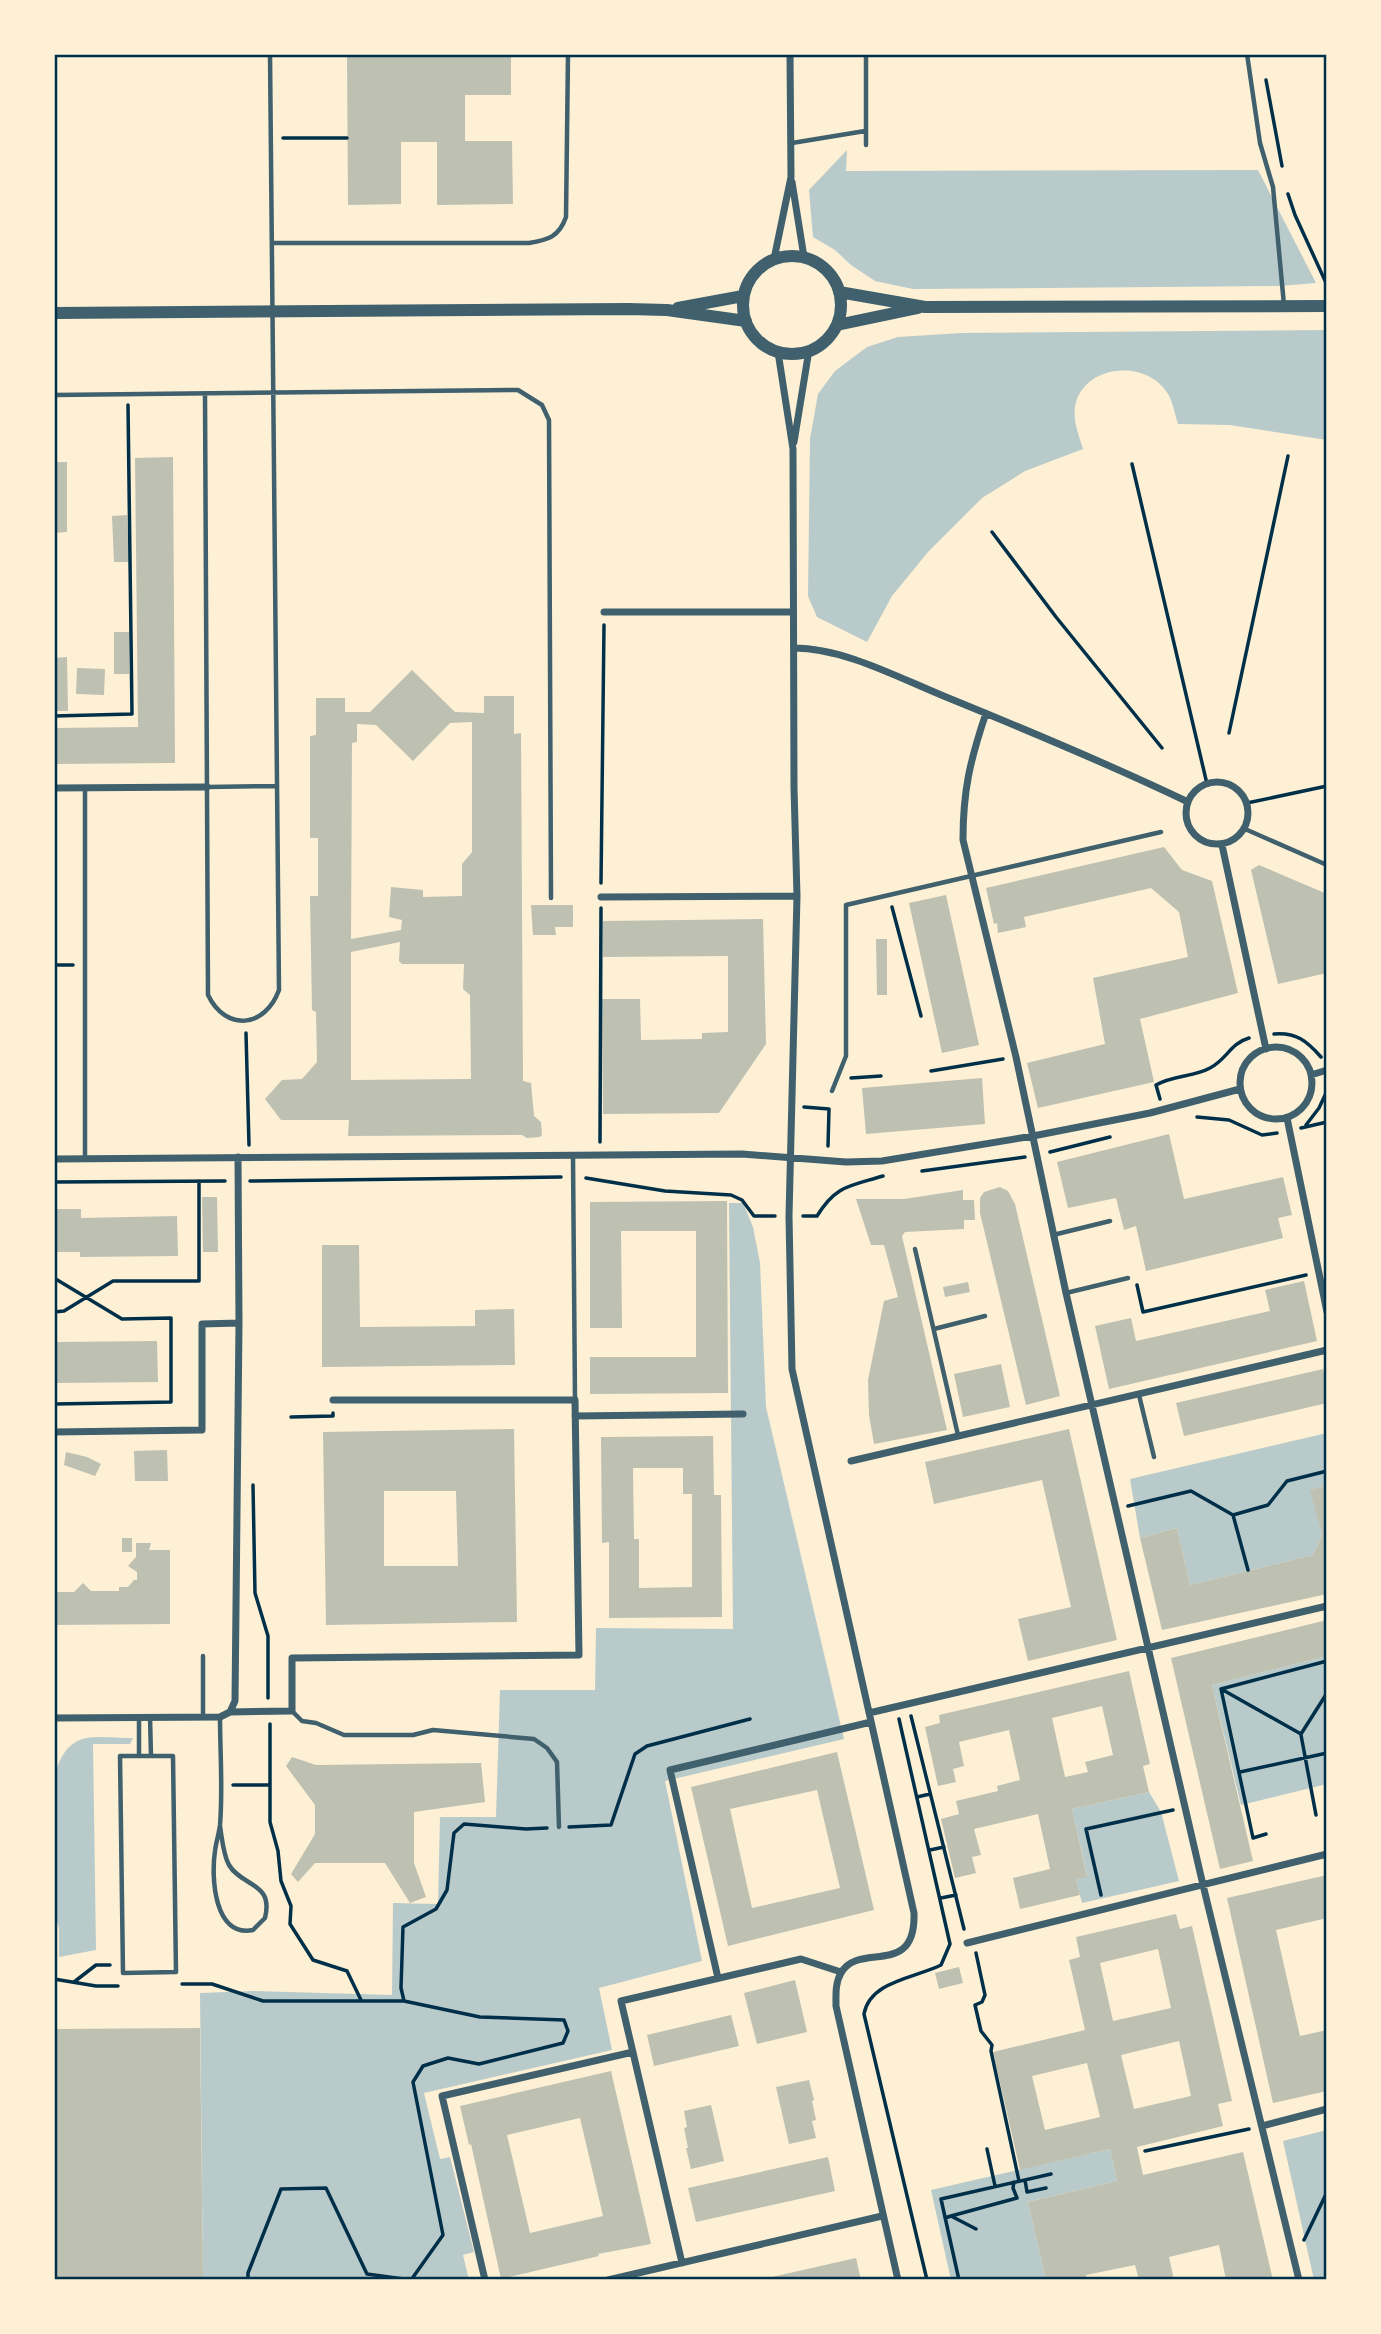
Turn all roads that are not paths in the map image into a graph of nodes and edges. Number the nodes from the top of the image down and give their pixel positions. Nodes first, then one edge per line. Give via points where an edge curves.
1 (270, 54) edge
2 (568, 54) edge
3 (790, 54) edge
4 (866, 54) edge
5 (1247, 54) edge
6 (865, 131) junction
7 (792, 143) junction
8 (866, 145) dead end
9 (791, 177) junction
10 (273, 243) junction
11 (804, 257) junction
12 (774, 259) junction
13 (839, 292) junction
14 (743, 296) junction
15 (1284, 306) junction
16 (1327, 306) edge
17 (925, 307) junction
18 (667, 310) junction
19 (273, 311) junction
20 (54, 313) edge
21 (746, 321) junction
22 (837, 325) junction
23 (809, 350) junction
24 (778, 352) junction
25 (273, 393) junction
26 (205, 394) junction
27 (54, 395) edge
28 (793, 449) junction
29 (604, 612) dead end
30 (793, 612) junction
31 (794, 648) junction
32 (986, 713) junction
33 (276, 786) junction
34 (207, 787) junction
35 (54, 788) edge
36 (85, 788) junction
37 (1188, 802) junction
38 (1245, 829) junction
39 (1161, 831) dead end
40 (1222, 845) junction
41 (1327, 865) edge
42 (970, 877) junction
43 (797, 896) junction
44 (601, 897) dead end
45 (551, 898) dead end
46 (1266, 1049) junction
47 (1327, 1070) edge
48 (1311, 1074) junction
49 (1241, 1089) junction
50 (832, 1091) dead end
51 (1287, 1118) junction
52 (1033, 1136) junction
53 (238, 1157) junction
54 (573, 1157) junction
55 (85, 1158) junction
56 (790, 1158) junction
57 (54, 1159) edge
58 (1110, 1221) dead end
59 (1053, 1235) junction
60 (915, 1249) dead end
61 (1128, 1278) road end
62 (1066, 1293) junction
63 (1327, 1312) edge
64 (985, 1316) dead end
65 (239, 1323) junction
66 (934, 1329) junction
67 (1327, 1350) edge
68 (1139, 1395) junction
69 (333, 1400) road end
70 (575, 1401) junction
71 (1092, 1405) junction
72 (743, 1413) dead end
73 (575, 1416) junction
74 (54, 1432) edge
75 (958, 1436) junction
76 (1154, 1457) dead end
77 (851, 1461) dead end
78 (1327, 1606) edge
79 (1148, 1647) junction
80 (203, 1656) dead end
81 (292, 1711) junction
82 (230, 1712) junction
83 (869, 1713) junction
84 (139, 1717) junction
85 (150, 1717) junction
86 (203, 1717) junction
87 (220, 1717) junction
88 (54, 1718) edge
89 (870, 1722) junction
90 (139, 1756) junction
91 (150, 1756) junction
92 (220, 1826) junction
93 (559, 1827) road end
94 (1327, 1854) edge
95 (1203, 1885) junction
96 (970, 1942) road end
97 (841, 1972) junction
98 (718, 1978) junction
99 (633, 2052) junction
100 (1327, 2109) edge
101 (1262, 2126) junction
102 (882, 2216) junction
103 (682, 2263) junction
104 (644, 2276) edge
105 (485, 2280) edge
106 (608, 2280) edge
107 (898, 2280) edge
108 (1299, 2280) edge

1 - 10 lane
2 - 10 lane via 566,217 548,240
3 - 7 street
4 - 6 lane
5 - 15 lane via 1260,144 1273,187
6 - 7 lane
6 - 8 lane
7 - 9 street
9 - 11 street
9 - 12 street
10 - 19 lane
11 - 12 street
11 - 13 street via 828,272
12 - 14 street via 749,280
13 - 17 street
13 - 22 street
14 - 18 street
14 - 21 street
15 - 16 street
15 - 17 street
17 - 22 street
18 - 19 street
18 - 21 street
19 - 20 street
19 - 25 lane
21 - 24 street via 755,337
22 - 23 street via 829,337
23 - 24 street
23 - 28 street
24 - 28 street
25 - 26 lane
25 - 33 lane
25 - 45 lane via 518,390 542,405 549,420
26 - 27 lane
26 - 34 lane
28 - 30 street
29 - 30 street
30 - 31 street
31 - 32 street via 821,649
31 - 43 street
32 - 37 street
32 - 42 street via 963,803
33 - 34 lane
33 - 34 lane via 279,990 267,1013 246,1021 225,1016 208,995
34 - 36 street
35 - 36 street
36 - 55 lane
37 - 38 street via 1206,784 1231,785 1247,803
37 - 40 street via 1187,821 1196,837
38 - 40 street
38 - 41 lane
39 - 42 lane
40 - 46 street
42 - 50 lane via 846,905 846,1056
42 - 52 street
43 - 44 street
43 - 56 street
46 - 48 street via 1277,1047 1299,1055
46 - 49 street via 1245,1064
47 - 48 street
48 - 51 street via 1304,1105
49 - 51 street via 1244,1101 1263,1117
49 - 52 street
51 - 63 street
52 - 56 street via 882,1161
52 - 59 street
53 - 54 street
53 - 55 street
53 - 65 street
54 - 56 street via 742,1154
54 - 70 lane
55 - 57 street
56 - 83 street via 792,1369
58 - 59 lane
59 - 62 street
60 - 66 lane
61 - 62 lane
62 - 71 street
64 - 66 lane
65 - 74 street via 202,1324 202,1430
65 - 82 street via 235,1701
66 - 75 lane
67 - 68 street
68 - 71 street
68 - 76 lane
69 - 70 street
70 - 73 street
71 - 75 street
71 - 79 street
72 - 73 street
73 - 81 street via 579,1655 292,1658
75 - 77 street
78 - 79 street
79 - 83 street
79 - 95 street
80 - 86 lane
81 - 82 street
81 - 93 lane via 302,1721 344,1735 413,1735 433,1730 534,1739 557,1762
82 - 87 street
83 - 89 street
84 - 85 street
84 - 88 street
84 - 90 lane
85 - 86 street
85 - 91 lane
86 - 87 street
87 - 92 lane
89 - 97 street via 912,1900 914,1927 908,1943 894,1954 853,1962
89 - 98 street via 670,1770
90 - 91 lane
90 - 91 lane via 120,1756 123,1973 176,1972 173,1756
92 - 92 lane via 214,1854 221,1913 233,1927 253,1930 265,1918 266,1902 260,1889 229,1866
94 - 95 street
95 - 96 street
95 - 101 street
97 - 98 street via 800,1959
97 - 102 street via 836,2006
98 - 99 street via 621,2001
99 - 103 street
99 - 105 street via 442,2096
100 - 101 street
101 - 108 street
102 - 103 street
102 - 107 street
103 - 104 street
104 - 106 street

